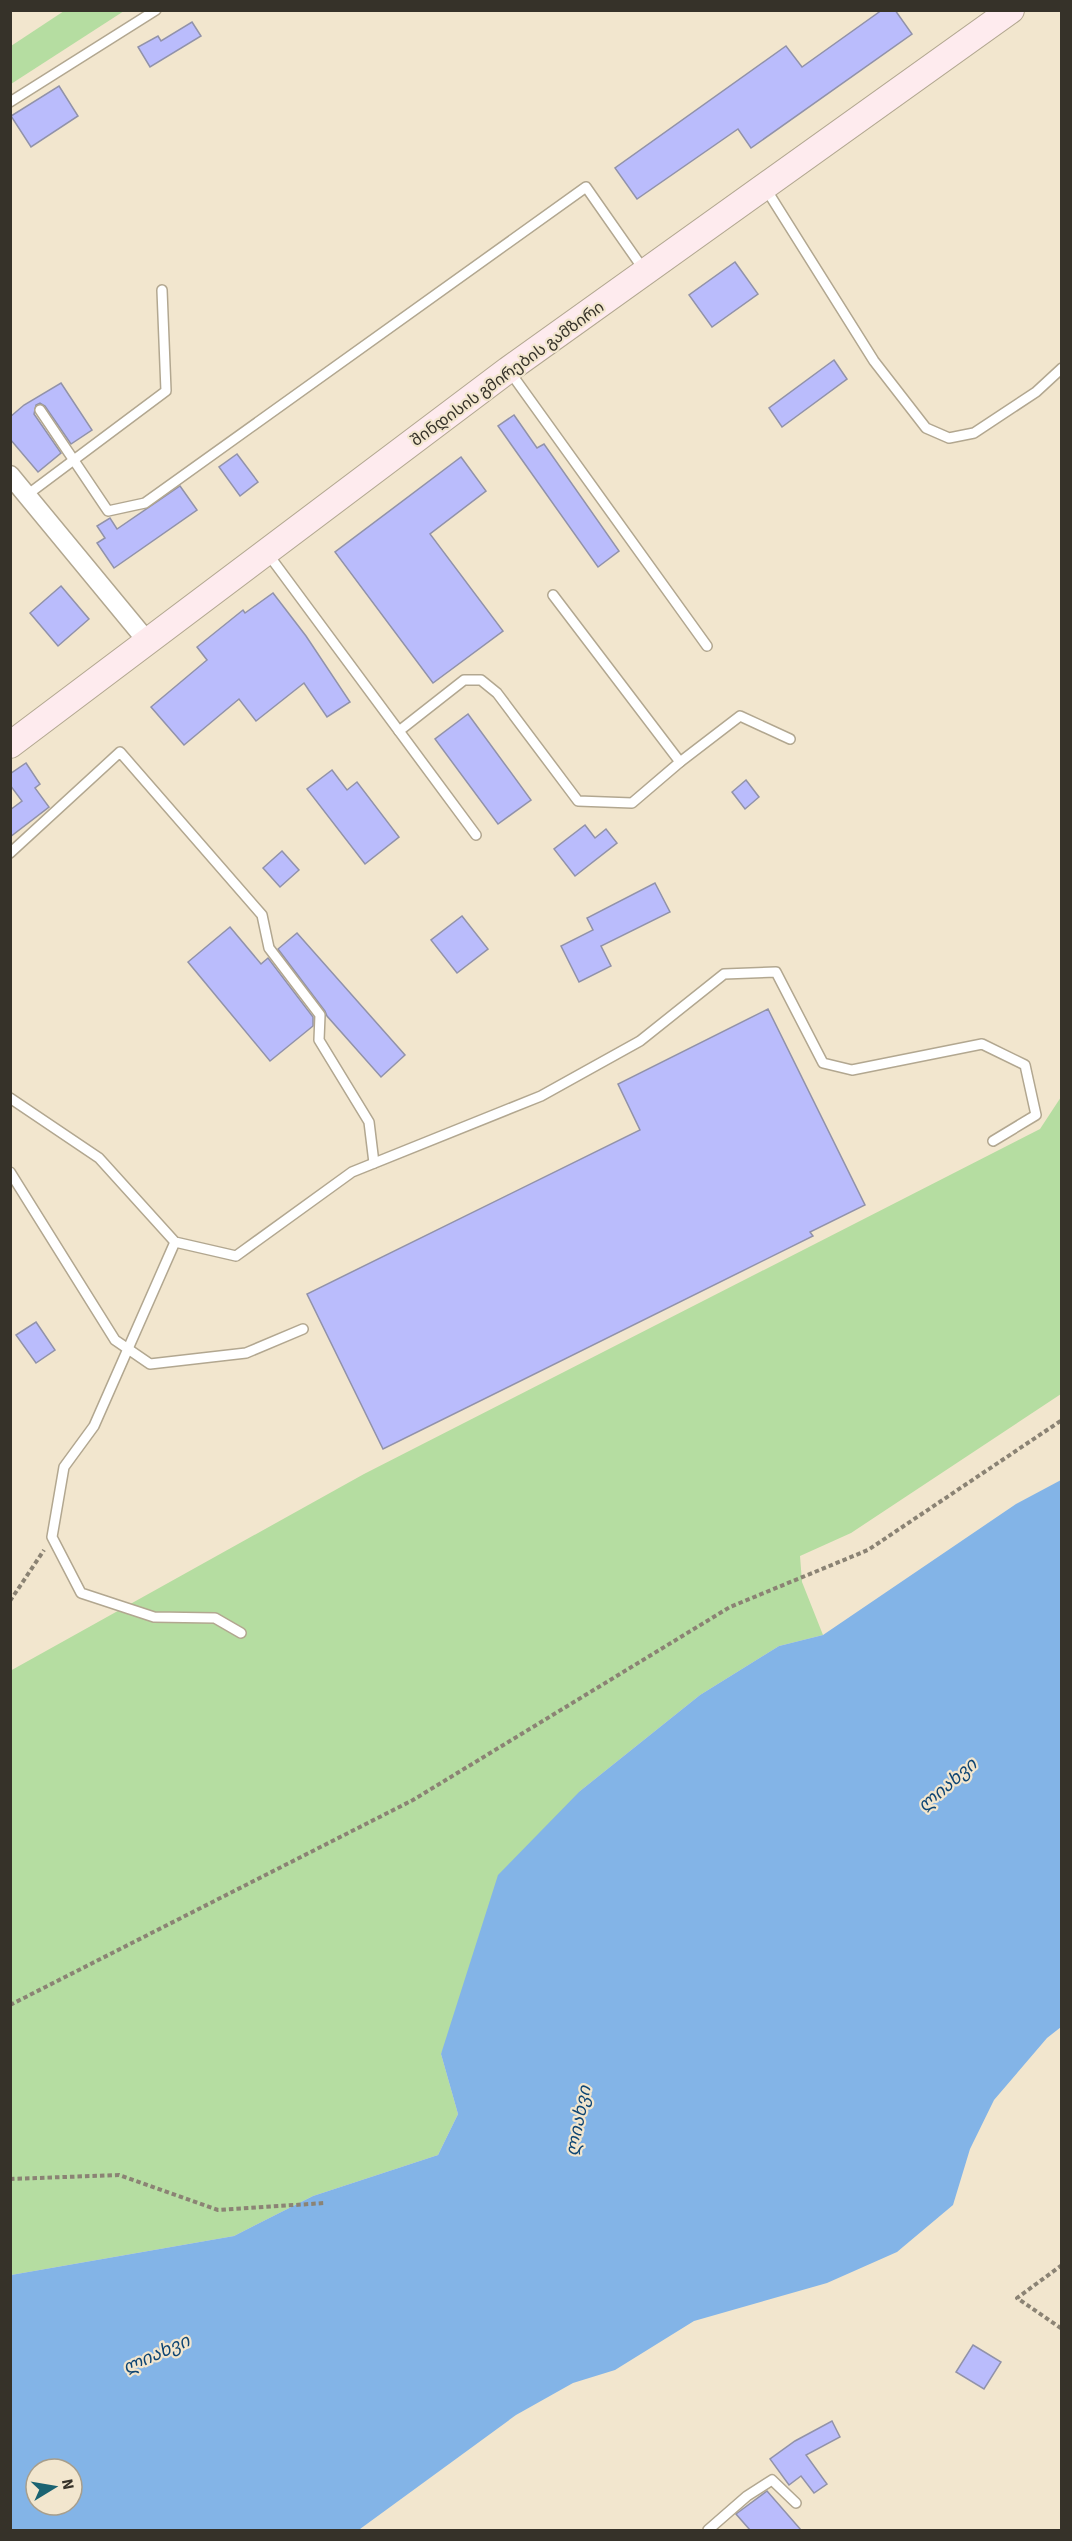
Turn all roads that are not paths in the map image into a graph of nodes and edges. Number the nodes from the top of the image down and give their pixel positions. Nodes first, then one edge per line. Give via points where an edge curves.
1 (156, 10) edge
2 (1010, 11) edge
3 (10, 102) edge
4 (765, 187) junction
5 (645, 272) junction
6 (162, 290) dead end
7 (1062, 368) edge
8 (508, 370) junction
9 (40, 410) dead end
10 (74, 460) junction
11 (10, 475) edge
12 (27, 495) junction
13 (266, 552) junction
14 (553, 595) dead end
15 (147, 641) junction
16 (707, 646) dead end
17 (399, 731) junction
18 (789, 739) dead end
19 (10, 745) edge
20 (680, 762) junction
21 (476, 835) dead end
22 (10, 853) edge
23 (10, 1098) edge
24 (993, 1141) dead end
25 (374, 1163) junction
26 (10, 1172) edge
27 (175, 1242) junction
28 (303, 1329) dead end
29 (129, 1350) junction
30 (241, 1633) dead end
31 (796, 2503) dead end
32 (708, 2530) edge

1 - 3 lane
2 - 4 main road, შინდისის გმირების გამზირი
4 - 5 main road, შინდისის გმირების გამზირი
4 - 7 lane via 874,361 926,428 949,438 974,433 1036,392
5 - 8 main road, შინდისის გმირების გამზირი
5 - 10 lane via 586,187 145,504 108,511
6 - 10 lane via 166,391
8 - 13 main road, შინდისის გმირების გამზირი
8 - 16 lane
9 - 10 lane
10 - 12 lane
11 - 12 street
12 - 15 street
13 - 15 main road, შინდისის გმირების გამზირი
13 - 17 lane
14 - 20 lane
15 - 19 main road, შინდისის გმირების გამზირი
17 - 20 lane via 464,680 481,680 497,693 578,801 632,803
17 - 21 lane
18 - 20 lane via 740,716
22 - 25 lane via 120,752 262,915 269,948 320,1015 319,1040 369,1122
23 - 27 lane via 99,1158
24 - 25 lane via 1036,1115 1025,1065 982,1044 852,1070 823,1062 776,972 724,974 640,1041 541,1096
25 - 27 lane via 352,1172 236,1256
26 - 29 lane via 115,1340
27 - 29 lane
28 - 29 lane via 246,1353 150,1365
29 - 30 lane via 94,1426 64,1467 52,1537 81,1593 154,1617 214,1618
31 - 32 lane via 772,2480

